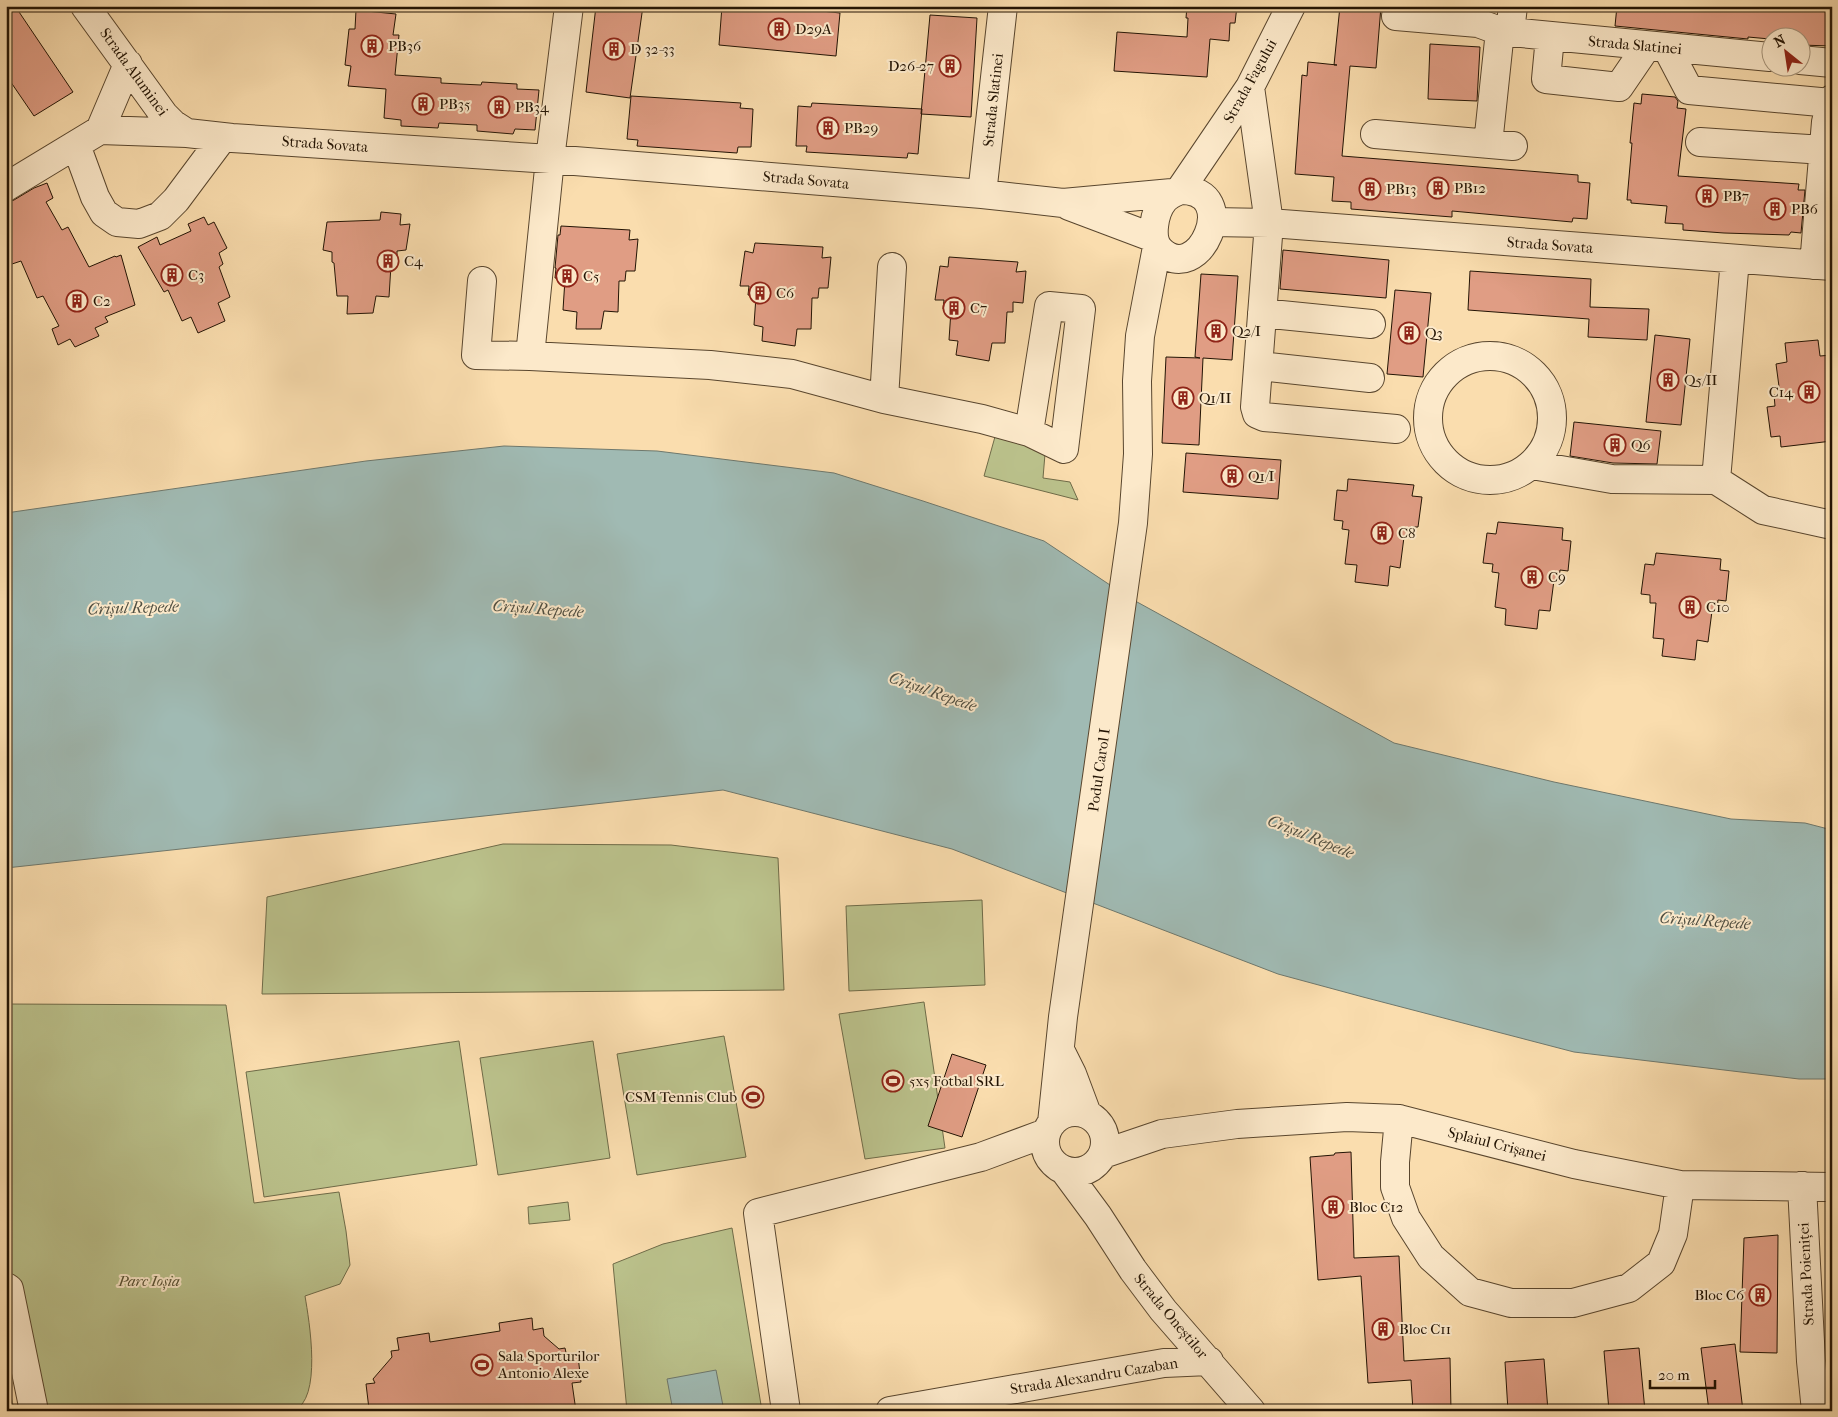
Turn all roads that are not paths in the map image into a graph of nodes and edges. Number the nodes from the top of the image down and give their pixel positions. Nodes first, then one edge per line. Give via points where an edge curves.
1 (85, 6) edge
2 (569, 6) edge
3 (1004, 6) edge
4 (1291, 6) edge
5 (1396, 16) dead end
6 (1508, 23) edge
7 (1550, 37) junction
8 (1657, 47) junction
9 (1760, 56) edge
10 (1810, 61) edge
11 (1832, 63) edge
12 (128, 64) junction
13 (1250, 87) junction
14 (1831, 101) edge
15 (1226, 123) junction
16 (100, 130) junction
17 (187, 132) junction
18 (1375, 134) dead end
19 (223, 137) junction
20 (1257, 138) junction
21 (1700, 142) dead end
22 (76, 145) junction
23 (1824, 150) junction
24 (550, 159) junction
25 (6, 187) edge
26 (1176, 192) junction
27 (982, 194) junction
28 (1063, 204) junction
29 (1210, 211) junction
30 (1269, 223) junction
31 (1156, 243) junction
32 (1188, 258) junction
33 (1735, 259) junction
34 (1823, 265) edge
35 (892, 267) dead end
36 (482, 281) dead end
37 (1148, 299) junction
38 (1262, 314) junction
39 (1371, 324) dead end
40 (530, 356) junction
41 (1259, 366) junction
42 (1370, 378) dead end
43 (884, 399) junction
44 (1396, 429) dead end
45 (1029, 432) dead end
46 (1532, 465) junction
47 (1716, 480) junction
48 (1832, 525) edge
49 (1060, 1048) junction
50 (1399, 1119) junction
51 (1097, 1140) junction
52 (1053, 1146) junction
53 (1680, 1185) junction
54 (1802, 1186) junction
55 (1832, 1187) edge
56 (1098, 1216) junction
57 (6, 1287) edge
58 (1821, 1359) edge
59 (1209, 1361) junction
60 (928, 1407) edge
61 (34, 1411) edge
62 (786, 1411) edge
63 (890, 1411) edge
64 (1251, 1411) edge
65 (1816, 1411) edge

1 - 12 street, Strada Aluminei
2 - 24 street
3 - 27 street, Strada Slatinei
4 - 13 street, Strada Fagului
5 - 6 street, Strada Slatinei
6 - 7 street, Strada Slatinei
6 - 18 street via 1500,145
7 - 8 street, Strada Slatinei
7 - 8 street via 1546,79 1619,87
8 - 9 street, Strada Slatinei
8 - 14 street via 1689,90
10 - 11 street
12 - 16 street
12 - 17 street, Strada Aluminei via 164,115
13 - 15 street, Strada Fagului
13 - 20 street
14 - 23 street
15 - 20 street
15 - 26 street, Strada Fagului
15 - 29 street, Strada Fagului
16 - 17 street, Strada Sovata
16 - 22 street
17 - 19 street, Strada Sovata
19 - 22 street via 176,200 160,216 139,224 117,222 104,213
19 - 24 street, Strada Sovata
20 - 30 street
21 - 23 street
22 - 25 street
23 - 34 street
24 - 27 street, Strada Sovata
24 - 40 street
26 - 28 street, Strada Sovata
26 - 29 street via 1195,192
26 - 31 street, Strada Fagului via 1160,206 1154,227
27 - 28 street, Strada Sovata
28 - 31 street, Strada Sovata
29 - 30 street, Strada Sovata
29 - 32 street, Strada Fagului via 1201,249
30 - 33 street, Strada Sovata
30 - 38 street
31 - 32 street via 1163,253 1171,257
31 - 37 street, Strada Fagului
32 - 37 street, Strada Fagului
33 - 34 street, Strada Sovata
33 - 47 street
35 - 43 street
36 - 40 street via 476,355
37 - 49 street, Podul Carol I via 1140,336 1133,523
38 - 39 street
38 - 41 street
40 - 43 street via 710,365 783,373
41 - 42 street
41 - 44 street via 1257,414
43 - 45 street
46 - 46 street via 1514,476 1480,479 1455,470 1440,456 1431,438 1428,418 1431,398 1441,380 1456,366 1474,357 1496,356 1516,361 1533,372 1546,389 1552,409 1552,430 1545,449
46 - 47 street via 1612,479
47 - 48 street via 1763,510
49 - 51 street, Strada Oneștilor
49 - 52 street, Podul Carol I
50 - 51 street, Splaiul Crișanei via 1347,1117 1237,1124
50 - 53 street, Splaiul Crișanei via 1574,1164
50 - 53 street via 1395,1186 1406,1218 1432,1257 1470,1292 1511,1303 1573,1303 1629,1288 1661,1263 1673,1234
51 - 52 street via 1085,1171 1075,1172
51 - 52 street via 1078,1112 1069,1112 1059,1116
51 - 56 street, Strada Oneștilor
52 - 56 street, Strada Oneștilor
52 - 62 street via 981,1157 758,1213
53 - 54 street, Splaiul Crișanei
54 - 55 street, Splaiul Crișanei
54 - 58 street, Strada Poieniței
56 - 59 street, Strada Oneștilor via 1163,1310
57 - 61 street
58 - 65 street, Strada Poieniței
59 - 60 street, Strada Alexandru Cazaban via 1164,1363
59 - 64 street, Strada Oneștilor
60 - 63 street, Strada Alexandru Cazaban

